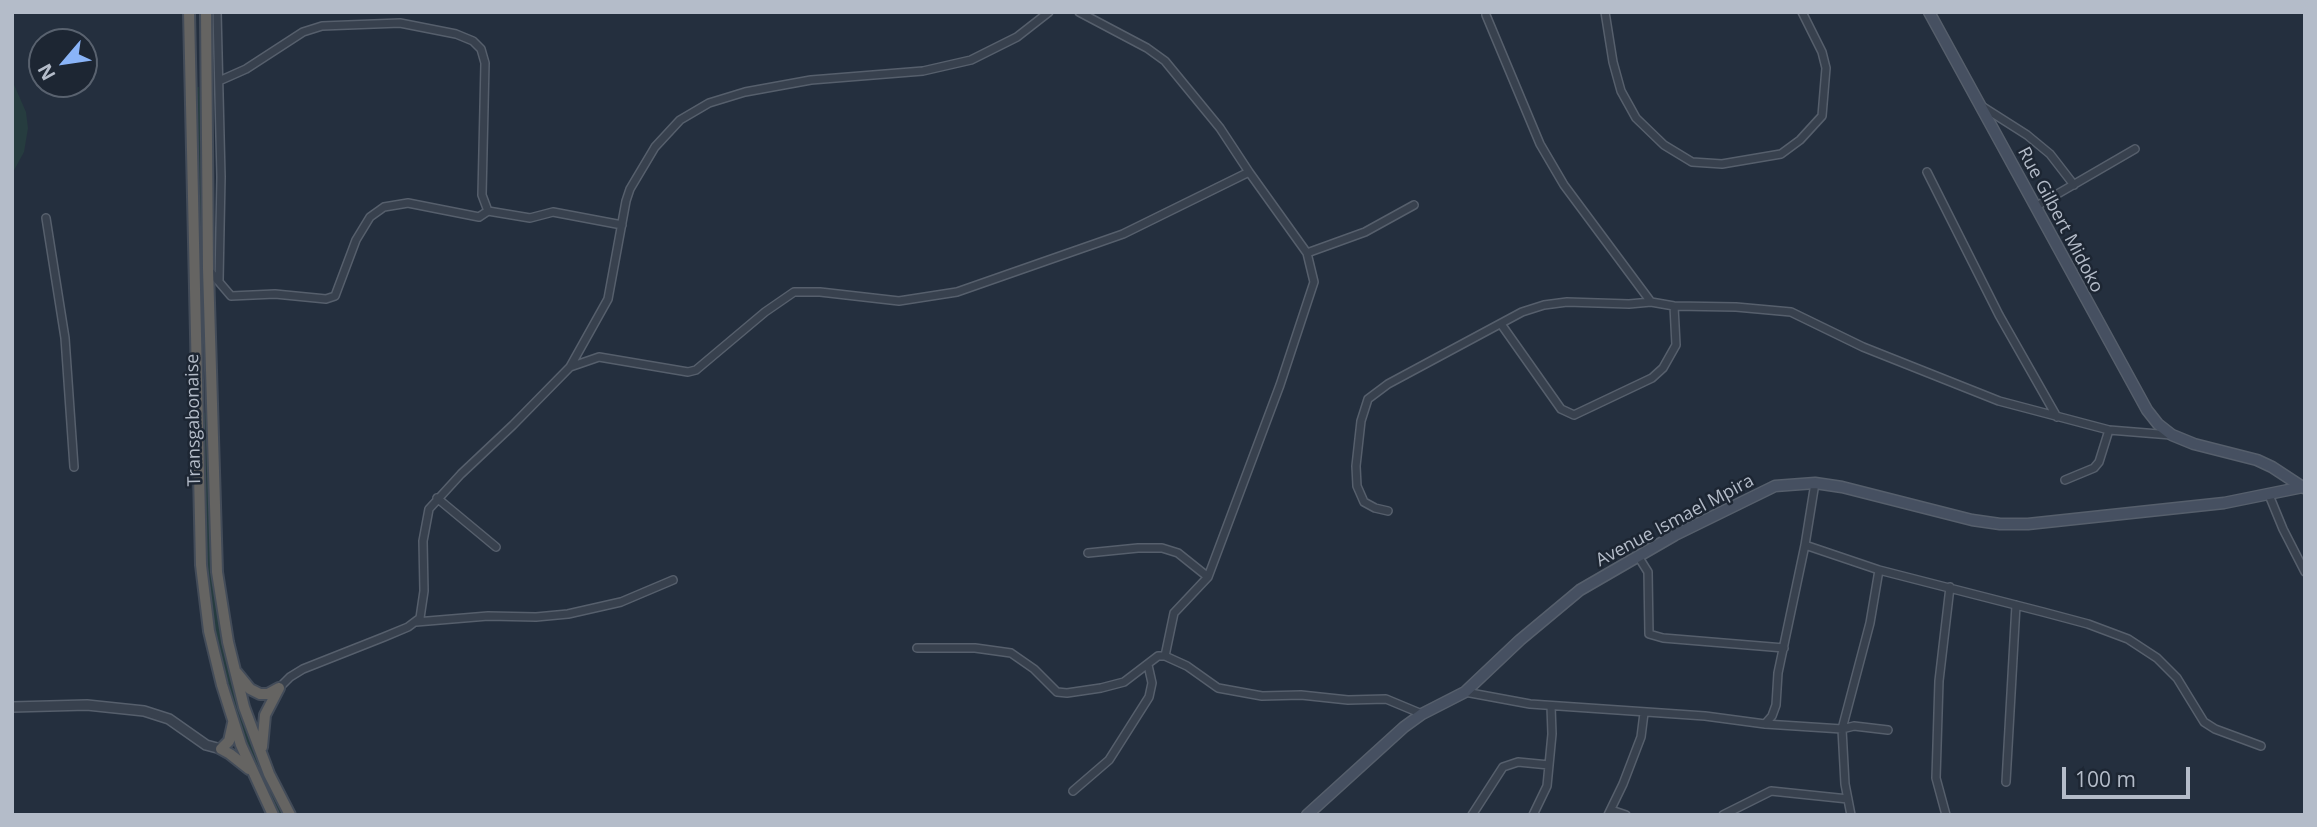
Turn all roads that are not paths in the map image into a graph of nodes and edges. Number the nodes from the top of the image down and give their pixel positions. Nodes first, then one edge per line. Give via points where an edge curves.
1 (187, 12) edge
2 (206, 12) edge
3 (217, 12) edge
4 (1049, 12) edge
5 (1079, 12) edge
6 (1605, 12) edge
7 (1802, 12) edge
8 (1929, 12) edge
9 (1486, 15) dead end
10 (219, 81) junction
11 (1979, 104) junction
12 (2135, 149) dead end
13 (1249, 172) junction
14 (1927, 172) dead end
15 (221, 177) junction
16 (207, 178) junction
17 (2074, 185) junction
18 (1414, 205) dead end
19 (2035, 207) junction
20 (488, 211) junction
21 (46, 218) dead end
22 (622, 225) junction
23 (1307, 253) junction
24 (208, 269) junction
25 (219, 280) junction
26 (1651, 302) junction
27 (1674, 306) junction
28 (1501, 324) junction
29 (570, 367) junction
30 (2057, 417) junction
31 (2109, 430) junction
32 (2172, 435) junction
33 (74, 467) dead end
34 (2065, 480) dead end
35 (1815, 483) junction
36 (2304, 488) edge
37 (2269, 495) junction
38 (437, 498) junction
39 (1388, 511) dead end
40 (1805, 545) junction
41 (496, 547) dead end
42 (1088, 553) dead end
43 (1637, 556) junction
44 (1879, 570) junction
45 (2305, 572) edge
46 (1208, 577) junction
47 (673, 580) dead end
48 (1950, 587) junction
49 (2016, 605) junction
50 (415, 622) junction
51 (917, 648) dead end
52 (1784, 648) junction
53 (1165, 656) junction
54 (1148, 665) junction
55 (233, 667) junction
56 (279, 688) junction
57 (1465, 692) junction
58 (1551, 706) junction
59 (12, 707) edge
60 (1644, 713) junction
61 (1422, 714) junction
62 (233, 720) junction
63 (1765, 724) junction
64 (1842, 729) junction
65 (1888, 730) dead end
66 (2261, 747) dead end
67 (221, 750) junction
68 (261, 754) junction
69 (1549, 765) junction
70 (252, 772) junction
71 (2006, 782) dead end
72 (1073, 791) dead end
73 (1847, 799) junction
74 (1609, 812) edge
75 (273, 815) edge
76 (290, 815) edge
77 (1307, 815) edge
78 (1472, 815) edge
79 (1533, 815) edge
80 (1626, 815) edge
81 (1723, 815) edge
82 (1851, 815) edge
83 (1946, 815) edge

1 - 62 highway, Transgabonaise via 201,565 209,631
2 - 16 highway, Transgabonaise
3 - 10 street
4 - 22 street via 1017,37 971,61 923,71 811,80 709,103 680,120 655,147 630,189
5 - 13 street via 1165,61
6 - 7 street via 1613,62 1636,118 1664,145 1692,162 1722,164 1781,154 1822,116 1826,68
8 - 11 main road, Rue Gilbert Midoko
9 - 26 street via 1540,144 1564,185
10 - 15 street
10 - 20 street via 303,32 322,26 400,23 473,41 485,63 482,195
11 - 17 street via 2050,154
11 - 19 main road, Rue Gilbert Midoko
12 - 17 street
13 - 23 street
13 - 29 street via 1123,234 957,292 899,300 794,292 696,370 599,357
14 - 30 street via 1999,316
15 - 16 street
15 - 25 street
16 - 24 highway, Transgabonaise
17 - 19 street
18 - 23 street via 1365,232
19 - 32 main road, Rue Gilbert Midoko via 2134,388 2158,424
20 - 22 street via 530,218 553,212
20 - 25 street via 479,217 408,203 384,207 370,217 335,296 326,299 231,296
21 - 33 street via 65,338
22 - 29 street via 608,299
23 - 46 street via 1314,282 1306,309
24 - 25 street
24 - 55 highway, Transgabonaise via 216,546
26 - 27 street
26 - 28 street via 1567,302 1533,309
27 - 28 street via 1676,345 1663,368 1652,378 1574,415 1562,409
27 - 30 street via 1791,312 1968,391
28 - 39 street via 1368,399 1361,421 1357,486 1364,502
29 - 38 street
30 - 31 street
31 - 32 street
31 - 34 street via 2094,468
32 - 36 main road via 2257,460
35 - 37 main road, Avenue Ismael Mpira via 2000,524
35 - 40 street
35 - 43 main road, Avenue Ismael Mpira via 1774,486
36 - 37 main road, Avenue Ismael Mpira
37 - 45 street
38 - 41 street
38 - 50 street via 425,522 422,612
40 - 44 street
40 - 52 street
42 - 46 street via 1162,548 1178,553
43 - 52 street via 1648,572 1649,634
43 - 57 main road, Avenue Ismael Mpira via 1558,607
44 - 48 street
44 - 64 street
46 - 53 street via 1174,613
47 - 50 street via 621,602 568,614
48 - 49 street
48 - 83 street via 1939,681 1936,778
49 - 66 street via 2128,639 2177,678 2204,722
49 - 71 street
50 - 56 street via 303,668
51 - 54 street via 1011,653 1051,688 1067,693 1124,682
52 - 63 street via 1776,705
53 - 54 street
53 - 61 street via 1217,688 1262,696 1387,699
54 - 72 street via 1149,697 1109,761
55 - 56 highway via 254,692 264,695
55 - 68 highway, Transgabonaise
56 - 68 highway via 265,715
57 - 58 street
57 - 61 main road, Avenue Ismael Mpira
58 - 60 street
58 - 69 street
59 - 67 street via 87,705 144,711 169,719 199,741
60 - 63 street
60 - 74 street via 1641,737
61 - 77 main road, Avenue Ismael Mpira
62 - 67 highway via 229,741
62 - 70 highway, Transgabonaise
63 - 64 street
64 - 65 street
64 - 73 street
67 - 70 highway
68 - 76 highway, Transgabonaise
69 - 78 street via 1518,762 1503,767
69 - 79 street via 1547,786
70 - 75 highway
73 - 81 street via 1771,791
73 - 82 street
74 - 80 street

